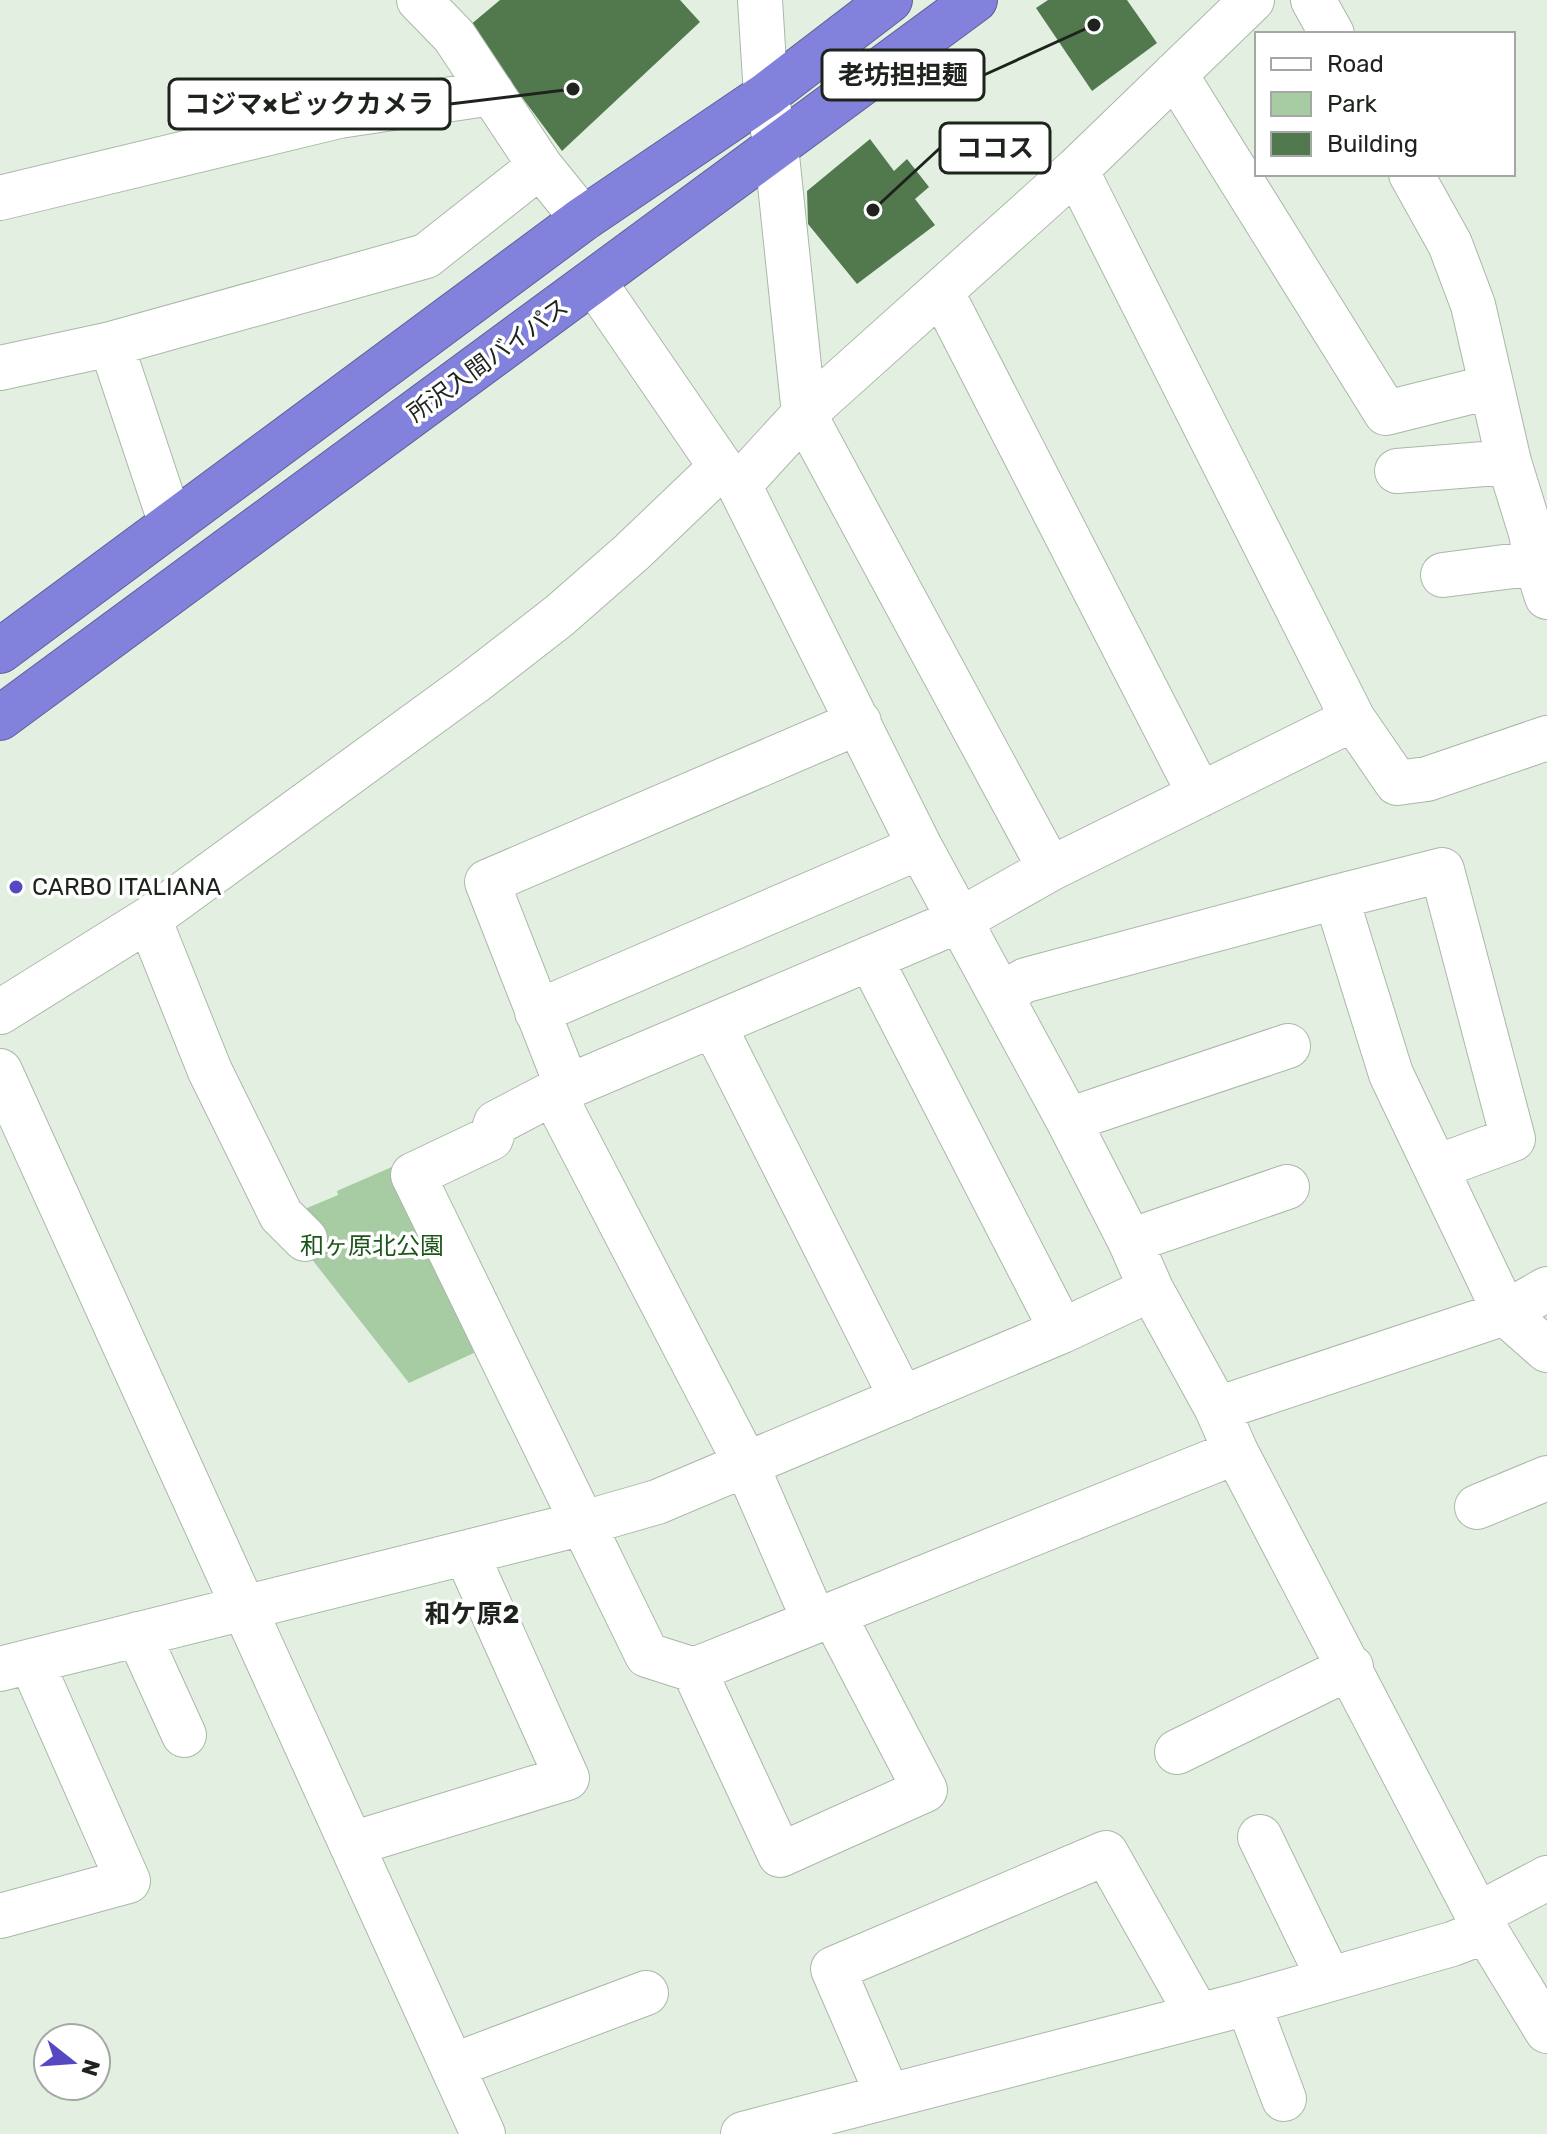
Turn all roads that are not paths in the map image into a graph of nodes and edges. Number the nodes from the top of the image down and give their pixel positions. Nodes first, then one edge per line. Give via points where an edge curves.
1 (419, 0) edge
2 (760, 0) edge
3 (890, 0) edge
4 (975, 0) edge
5 (1252, 0) edge
6 (1313, 0) edge
7 (1331, 32) edge
8 (1175, 74) junction
9 (492, 93) junction
10 (766, 95) junction
11 (776, 146) junction
12 (540, 166) junction
13 (1076, 170) junction
14 (1412, 176) edge
15 (0, 197) edge
16 (583, 219) junction
17 (594, 282) junction
18 (941, 291) junction
19 (111, 344) junction
20 (0, 368) edge
21 (1490, 387) junction
22 (804, 414) junction
23 (1509, 462) junction
24 (1397, 471) dead end
25 (730, 476) junction
26 (171, 524) junction
27 (1540, 555) edge
28 (1443, 575) dead end
29 (0, 651) edge
30 (0, 718) edge
31 (1353, 719) junction
32 (859, 722) junction
33 (1547, 738) edge
34 (1200, 795) junction
35 (920, 847) junction
36 (1050, 869) junction
37 (1336, 897) junction
38 (149, 919) junction
39 (960, 920) junction
40 (870, 958) junction
41 (1000, 994) junction
42 (0, 1012) edge
43 (537, 1012) junction
44 (714, 1026) junction
45 (1288, 1046) dead end
46 (0, 1071) edge
47 (560, 1090) junction
48 (1068, 1120) junction
49 (1437, 1167) junction
50 (1287, 1187) dead end
51 (305, 1239) dead end
52 (1130, 1241) junction
53 (1151, 1289) junction
54 (1547, 1289) edge
55 (1505, 1313) junction
56 (1062, 1331) junction
57 (1547, 1350) edge
58 (902, 1399) junction
59 (1217, 1409) junction
60 (1236, 1452) junction
61 (746, 1464) junction
62 (1547, 1478) edge
63 (1477, 1507) dead end
64 (584, 1523) junction
65 (466, 1553) junction
66 (244, 1607) junction
67 (824, 1617) junction
68 (138, 1634) junction
69 (16, 1665) edge
70 (1351, 1667) junction
71 (694, 1670) junction
72 (184, 1735) dead end
73 (1177, 1752) dead end
74 (1260, 1837) dead end
75 (352, 1844) junction
76 (1547, 1878) edge
77 (0, 1916) edge
78 (1482, 1923) junction
79 (1329, 1979) junction
80 (646, 1993) dead end
81 (1248, 2003) junction
82 (1198, 2016) junction
83 (1547, 2031) edge
84 (452, 2066) junction
85 (888, 2096) junction
86 (1284, 2099) dead end
87 (483, 2134) edge
88 (743, 2134) edge

1 - 9 street via 454,36
2 - 10 street
3 - 10 highway
4 - 11 highway, 所沢入間バイパス
5 - 8 street
6 - 7 street
8 - 13 street
8 - 21 street via 1386,413
9 - 12 street
9 - 15 street via 339,116
10 - 11 street
10 - 16 highway
11 - 17 highway, 所沢入間バイパス
11 - 22 street
12 - 16 street
12 - 19 street via 426,256
13 - 18 street
13 - 31 street
14 - 21 street via 1455,256 1473,305
16 - 26 highway
17 - 25 street
17 - 30 highway, 所沢入間バイパス
18 - 22 street
18 - 34 street
19 - 20 street
19 - 26 street
21 - 23 street
22 - 25 street
22 - 36 street
23 - 24 street
23 - 27 street
25 - 32 street
25 - 38 street via 474,682
26 - 29 highway
27 - 28 street
31 - 33 street via 1397,783 1427,779
31 - 34 street
32 - 35 street
32 - 43 street via 487,882
34 - 36 street
35 - 39 street
35 - 43 street
36 - 39 street
37 - 41 street via 1026,980
37 - 49 street via 1391,1074
37 - 49 street via 1442,870 1513,1139
38 - 42 street
38 - 51 street via 216,1084 281,1215
39 - 40 street
39 - 41 street
40 - 44 street
40 - 56 street
41 - 48 street
43 - 47 street
44 - 47 street
44 - 58 street
45 - 48 street
46 - 66 street
47 - 61 street
47 - 64 street via 496,1123 491,1138 413,1175
48 - 52 street
49 - 55 street
50 - 52 street
52 - 53 street
53 - 56 street
53 - 59 street
54 - 55 street
55 - 57 street
55 - 59 street
56 - 58 street
58 - 61 street
59 - 60 street
60 - 67 street
60 - 70 street
61 - 64 street via 657,1502
61 - 67 street
62 - 63 street
64 - 65 street
64 - 71 street via 647,1655
65 - 66 street
65 - 75 street via 567,1778
66 - 68 street
66 - 75 street
67 - 71 street
67 - 71 street via 925,1790 780,1855
68 - 69 street
68 - 72 street
69 - 77 street via 128,1881
70 - 73 street
70 - 78 street
74 - 79 street
75 - 84 street
76 - 78 street
78 - 79 street via 1452,1944
78 - 83 street
79 - 81 street
80 - 84 street
81 - 82 street
81 - 86 street
82 - 85 street
82 - 85 street via 1106,1853 833,1969
84 - 87 street
85 - 88 street

